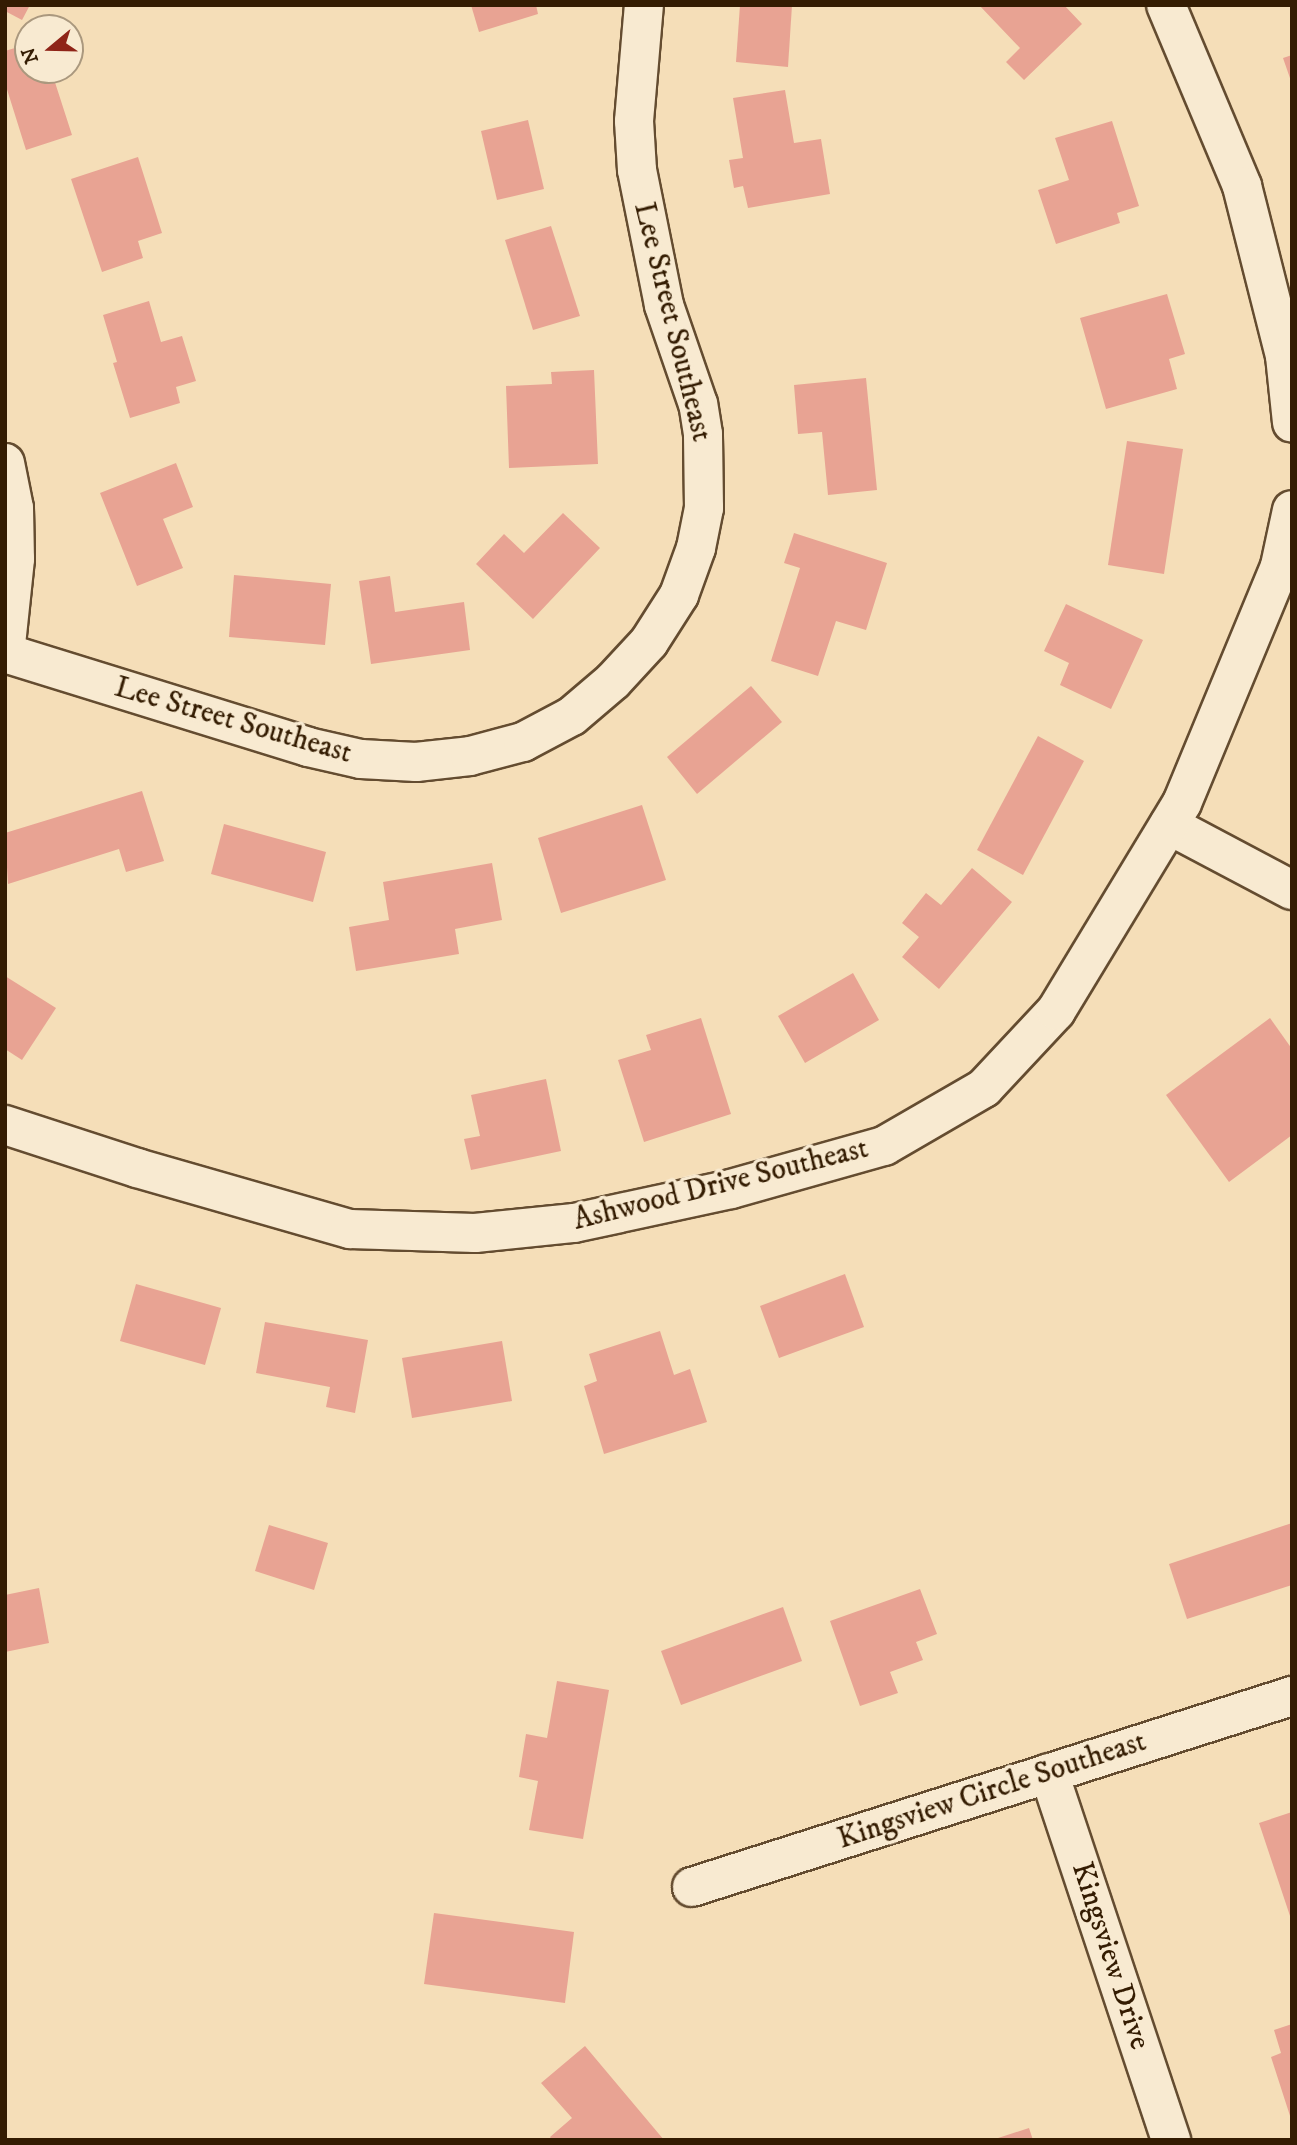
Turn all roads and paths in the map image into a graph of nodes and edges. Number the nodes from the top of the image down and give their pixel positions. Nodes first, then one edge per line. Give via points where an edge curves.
1 (644, 5) edge
2 (1166, 5) edge
3 (1292, 423) edge
4 (5, 463) edge
5 (1292, 510) edge
6 (5, 654) edge
7 (1169, 825) junction
8 (1292, 890) edge
9 (5, 1125) edge
10 (1292, 1696) edge
11 (1049, 1773) junction
12 (692, 1886) dead end
13 (1171, 2140) edge

1 - 6 street, Lee Street Southeast via 634,121 637,170 664,305 698,404 704,508 679,595 649,642 613,681 572,716 523,742 470,756 416,762 362,759 308,747
2 - 3 street via 1242,186 1285,356
4 - 6 street via 15,559
5 - 7 street, Ashwood Drive Southeast via 1280,566
7 - 8 street
7 - 9 street, Ashwood Drive Southeast via 1056,1011 984,1088 884,1146 731,1189 562,1224 475,1233 350,1229
10 - 11 street, Kingsview Circle Southeast
11 - 12 street, Kingsview Circle Southeast
11 - 13 street, Kingsview Drive

